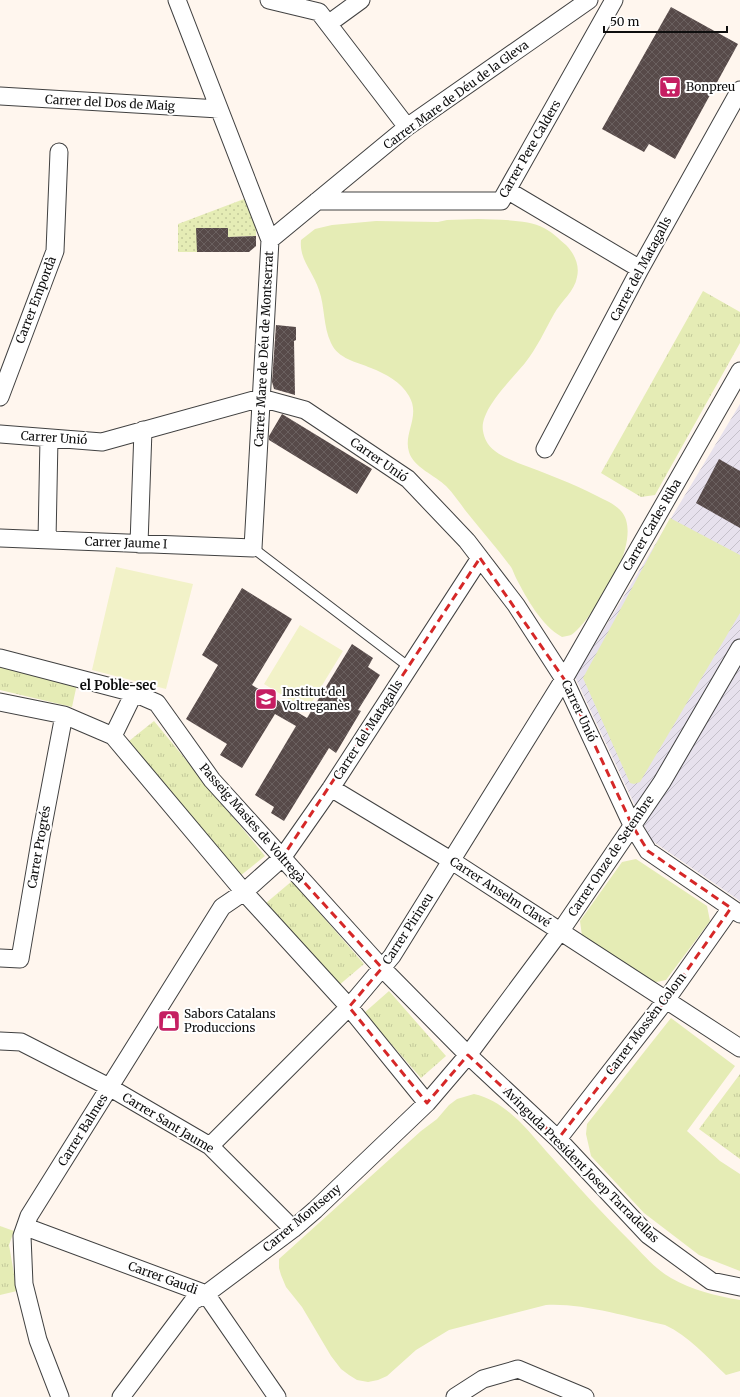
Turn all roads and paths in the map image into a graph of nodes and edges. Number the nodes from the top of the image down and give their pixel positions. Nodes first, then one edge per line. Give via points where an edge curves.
1 (176, 0) edge
2 (268, 0) edge
3 (361, 0) edge
4 (589, 0) edge
5 (614, 0) edge
6 (323, 12) edge
7 (740, 90) edge
8 (0, 96) edge
9 (219, 109) junction
10 (408, 127) junction
11 (59, 152) dead end
12 (507, 190) junction
13 (317, 202) junction
14 (270, 240) junction
15 (640, 269) junction
16 (740, 371) edge
17 (0, 397) edge
18 (261, 398) junction
19 (143, 430) junction
20 (0, 434) edge
21 (49, 438) junction
22 (545, 450) dead end
23 (0, 538) edge
24 (47, 540) junction
25 (139, 544) junction
26 (253, 548) junction
27 (480, 558) junction
28 (0, 658) edge
29 (738, 658) edge
30 (409, 667) junction
31 (564, 679) junction
32 (134, 693) junction
33 (0, 702) edge
34 (64, 715) junction
35 (113, 736) junction
36 (331, 788) junction
37 (632, 825) junction
38 (282, 858) junction
39 (452, 860) junction
40 (244, 892) junction
41 (736, 911) edge
42 (560, 931) junction
43 (0, 958) edge
44 (382, 968) junction
45 (666, 1000) junction
46 (349, 1007) junction
47 (0, 1041) edge
48 (740, 1048) edge
49 (468, 1055) junction
50 (109, 1087) junction
51 (427, 1103) junction
52 (558, 1139) junction
53 (210, 1146) junction
54 (26, 1226) junction
55 (293, 1228) junction
56 (740, 1287) edge
57 (206, 1294) junction
58 (60, 1397) edge
59 (121, 1397) edge
60 (277, 1397) edge
61 (455, 1397) edge
62 (584, 1397) edge

1 - 9 street, Carrer Mare de Déu de Montserrat
2 - 6 street
3 - 6 street
4 - 10 street, Carrer Mare de Déu de la Gleva
5 - 12 street, Carrer Pere Calders
6 - 10 street
7 - 15 street, Carrer del Matagalls
8 - 9 street, Carrer del Dos de Maig
9 - 14 street, Carrer Mare de Déu de Montserrat
10 - 13 street, Carrer Mare de Déu de la Gleva
11 - 17 street, Carrer Empordà via 55,250
12 - 13 street, Carrer Pere Calders via 501,201
12 - 15 street
13 - 14 street, Carrer Mare de Déu de la Gleva
14 - 18 street, Carrer Mare de Déu de Montserrat
15 - 22 street, Carrer del Matagalls
16 - 31 street, Carrer Carles Riba
18 - 19 street, Carrer Unió
18 - 26 street, Carrer Mare de Déu de Montserrat
18 - 27 street, Carrer Unió via 305,410 408,479
19 - 21 street, Carrer Unió via 102,442
19 - 25 street
20 - 21 street, Carrer Unió
21 - 24 street
23 - 24 street, Carrer Jaume I
24 - 25 street, Carrer Jaume I
25 - 26 street, Carrer Jaume I
26 - 30 lane
27 - 30 street, Carrer del Matagalls
27 - 31 street, Carrer Unió via 516,605
28 - 32 street, Passeig Masies de Voltregà
29 - 37 street, Carrer Onze de Setembre via 662,782
30 - 36 street, Carrer del Matagalls
31 - 37 street, Carrer Unió
31 - 39 street, Carrer Pirineu
32 - 35 street
32 - 38 street, Passeig Masies de Voltregà via 157,703 212,780
33 - 34 street
34 - 35 street
34 - 43 street, Carrer Progrés via 20,959
35 - 40 street
36 - 38 street, Carrer del Matagalls
36 - 39 street, Carrer Anselm Clavé
37 - 41 street, Carrer Unió via 648,851
37 - 42 street, Carrer Onze de Setembre
38 - 40 street, Carrer del Matagalls
38 - 44 street, Passeig Masies de Voltregà
39 - 42 street, Carrer Anselm Clavé
39 - 44 street, Carrer Pirineu
40 - 46 street
40 - 50 street, Carrer Balmes via 222,907
41 - 45 street, Carrer Mossèn Colom
42 - 45 street, Carrer Anselm Clavé
42 - 49 street, Carrer Onze de Setembre
44 - 46 street, Carrer Pirineu
44 - 49 street, Passeig Masies de Voltregà
45 - 48 street, Carrer Anselm Clavé
45 - 52 street, Carrer Mossèn Colom
46 - 51 street
46 - 53 street, Carrer Pirineu
47 - 50 street, Carrer Sant Jaume via 21,1042
49 - 51 street, Carrer Montseny
49 - 52 street, Avinguda President Josep Tarradellas
50 - 53 street, Carrer Sant Jaume
50 - 54 street, Carrer Balmes via 29,1216
51 - 55 street, Carrer Montseny
52 - 56 street, Avinguda President Josep Tarradellas via 648,1235 711,1281
53 - 55 street, Carrer Sant Jaume
54 - 57 street, Carrer Gaudi
54 - 58 street, Carrer Balmes via 22,1236 24,1284 38,1340
55 - 57 street, Carrer Montseny
57 - 59 street, Carrer Montseny via 193,1301
57 - 60 street, Carrer Gaudi
61 - 62 street via 483,1379 518,1369

